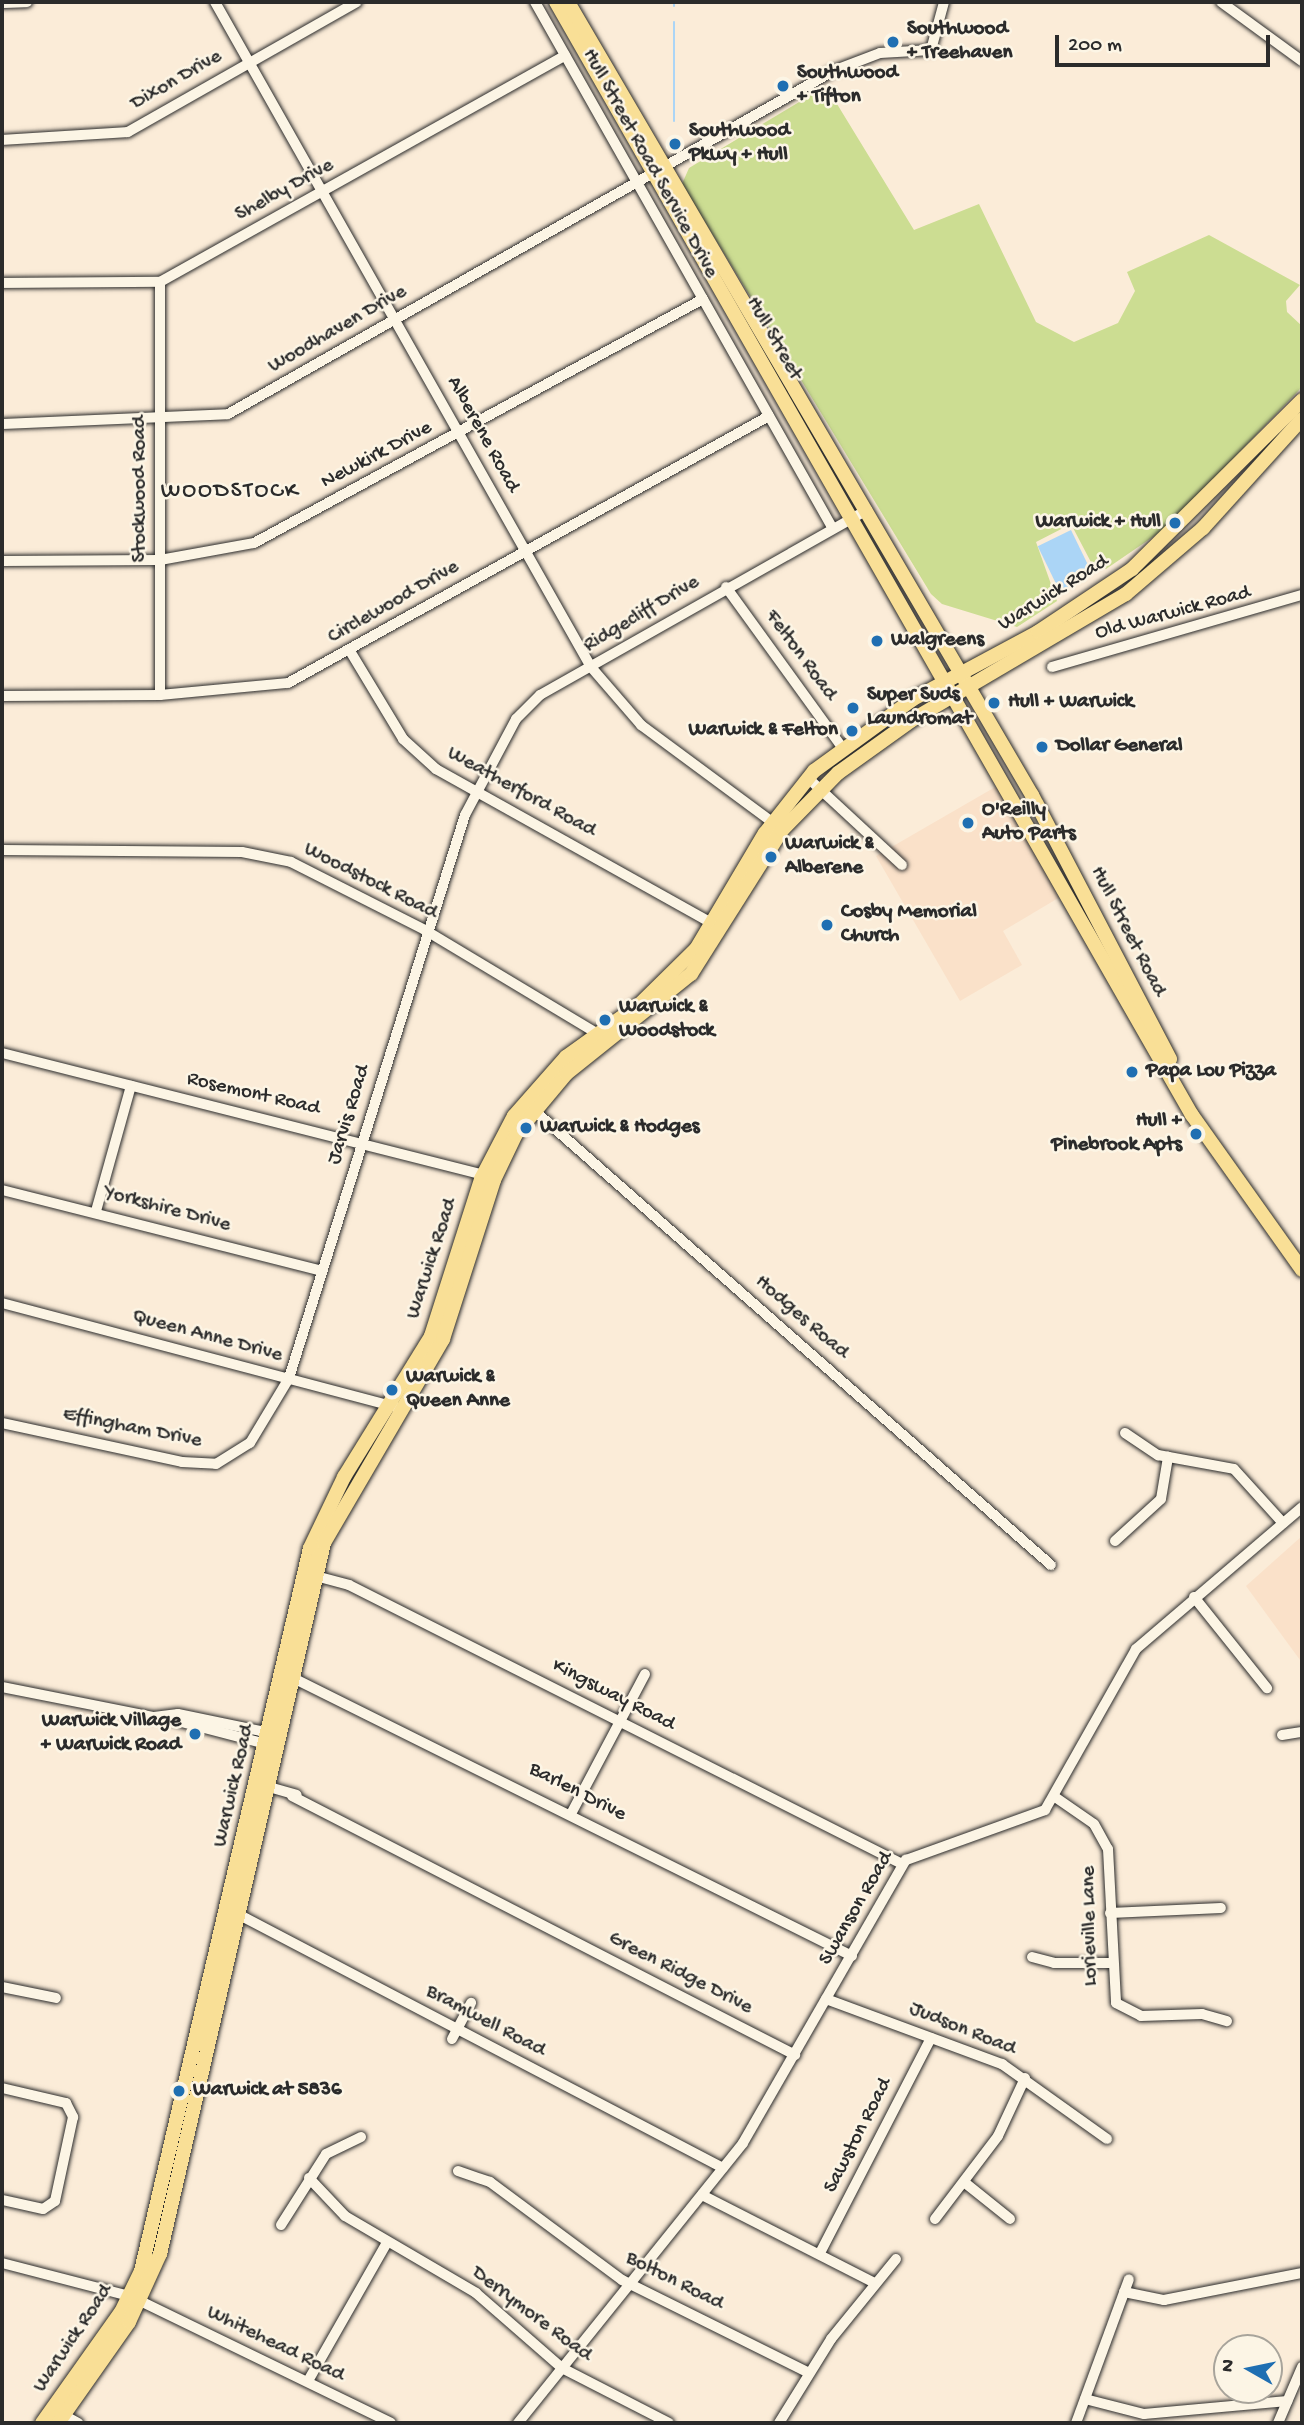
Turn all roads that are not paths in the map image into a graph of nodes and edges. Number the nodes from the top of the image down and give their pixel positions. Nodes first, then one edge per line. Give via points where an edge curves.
1 (27, 2) edge
2 (215, 2) edge
3 (357, 2) edge
4 (535, 2) edge
5 (556, 2) edge
6 (568, 2) edge
7 (944, 2) edge
8 (1221, 2) edge
9 (2, 3) edge
10 (565, 56) junction
11 (1302, 61) edge
12 (249, 62) junction
13 (2, 140) edge
14 (659, 170) junction
15 (637, 183) junction
16 (321, 193) junction
17 (160, 282) junction
18 (2, 283) edge
19 (703, 299) junction
20 (397, 318) junction
21 (1302, 400) edge
22 (769, 416) junction
23 (1302, 419) edge
24 (160, 421) junction
25 (2, 424) edge
26 (460, 435) junction
27 (867, 510) junction
28 (852, 519) junction
29 (833, 529) junction
30 (525, 549) junction
31 (160, 560) junction
32 (2, 561) edge
33 (726, 587) junction
34 (1302, 596) edge
35 (350, 651) junction
36 (591, 667) junction
37 (1052, 667) dead end
38 (962, 673) junction
39 (944, 682) junction
40 (971, 689) junction
41 (160, 695) junction
42 (2, 696) edge
43 (953, 698) junction
44 (842, 747) junction
45 (808, 778) junction
46 (820, 789) junction
47 (477, 793) junction
48 (777, 826) junction
49 (2, 850) edge
50 (902, 865) dead end
51 (713, 924) junction
52 (425, 930) junction
53 (603, 1037) junction
54 (2, 1053) edge
55 (131, 1086) junction
56 (529, 1106) junction
57 (364, 1141) junction
58 (489, 1176) junction
59 (2, 1190) edge
60 (96, 1211) junction
61 (1302, 1255) edge
62 (1302, 1270) edge
63 (322, 1271) junction
64 (2, 1303) edge
65 (289, 1378) junction
66 (396, 1408) junction
67 (2, 1423) edge
68 (1125, 1433) dead end
69 (250, 1443) joint
70 (1168, 1457) junction
71 (1302, 1507) edge
72 (1283, 1523) junction
73 (1115, 1541) dead end
74 (1051, 1565) dead end
75 (309, 1574) junction
76 (1194, 1597) junction
77 (287, 1675) junction
78 (645, 1675) dead end
79 (2, 1687) edge
80 (1267, 1688) dead end
81 (621, 1722) junction
82 (1302, 1732) edge
83 (1282, 1735) dead end
84 (274, 1740) junction
85 (264, 1786) junction
86 (1055, 1797) junction
87 (572, 1812) junction
88 (902, 1864) junction
89 (1221, 1908) dead end
90 (235, 1913) junction
91 (1110, 1913) junction
92 (852, 1956) junction
93 (1032, 1956) dead end
94 (1111, 1963) junction
95 (2, 1987) edge
96 (56, 1998) dead end
97 (826, 1999) junction
98 (471, 2003) dead end
99 (1227, 2021) dead end
100 (454, 2034) junction
101 (931, 2038) junction
102 (795, 2054) junction
103 (1025, 2078) junction
104 (2, 2088) edge
105 (361, 2137) dead end
106 (1107, 2139) dead end
107 (723, 2168) junction
108 (458, 2171) dead end
109 (309, 2178) junction
110 (964, 2182) junction
111 (702, 2195) junction
112 (2, 2200) edge
113 (935, 2219) dead end
114 (1010, 2219) dead end
115 (281, 2225) dead end
116 (386, 2244) junction
117 (820, 2253) junction
118 (897, 2259) dead end
119 (2, 2263) edge
120 (1302, 2273) edge
121 (1129, 2279) dead end
122 (631, 2283) junction
123 (875, 2283) junction
124 (1124, 2292) junction
125 (136, 2299) junction
126 (1302, 2367) edge
127 (562, 2368) junction
128 (809, 2373) junction
129 (308, 2381) junction
130 (1085, 2399) junction
131 (1287, 2401) junction
132 (58, 2416) edge
133 (43, 2423) edge
134 (78, 2423) edge
135 (391, 2423) edge
136 (518, 2423) edge
137 (669, 2423) edge
138 (779, 2423) edge
139 (1076, 2423) edge
140 (1278, 2423) edge

1 - 9 street
2 - 12 street, Alberene Road
3 - 12 street, Dixon Drive
4 - 10 street, Hull Street Road Service Drive
5 - 14 main road, Hull Street
6 - 14 main road, Hull Street
7 - 14 street, Woodhaven Drive via 931,50 854,61
8 - 11 street
10 - 15 street, Hull Street Road Service Drive
10 - 16 street, Shelby Drive
12 - 13 street, Dixon Drive via 118,136
12 - 16 street, Alberene Road
14 - 15 street, Woodhaven Drive
14 - 27 main road, Hull Street
14 - 28 main road, Hull Street
15 - 19 street, Hull Street Road Service Drive
15 - 20 street, Woodhaven Drive
16 - 17 street, Shelby Drive
16 - 20 street, Alberene Road
17 - 18 street, Shelby Drive
17 - 24 street, Stockwood Road
19 - 22 street, Hull Street Road Service Drive
19 - 26 street, Newkirk Drive
20 - 24 street, Woodhaven Drive via 228,414
20 - 26 street, Alberene Road
21 - 38 main road, Warwick Road via 1132,569
22 - 29 street, Hull Street Road Service Drive
22 - 30 street, Circlewood Drive
23 - 40 main road, Warwick Road via 1171,559 1070,632
24 - 25 street, Woodhaven Drive
24 - 31 street, Stockwood Road
26 - 30 street, Alberene Road
26 - 31 street, Newkirk Drive via 254,543
27 - 28 street, Ridgecliff Drive
27 - 38 main road, Hull Street Road
28 - 29 street, Ridgecliff Drive
28 - 39 main road, Hull Street
29 - 33 street, Ridgecliff Drive
30 - 35 street, Circlewood Drive
30 - 36 street, Alberene Road
31 - 32 street, Newkirk Drive
31 - 41 street, Stockwood Road
33 - 36 street, Ridgecliff Drive
33 - 44 street, Felton Road
34 - 37 street, Old Warwick Road
35 - 41 street, Circlewood Drive via 266,689
35 - 47 street, Weatherford Road via 403,739
36 - 47 street, Ridgecliff Drive via 528,706
36 - 48 street, Alberene Road via 641,725
38 - 39 main road, Warwick Road
38 - 40 main road, Hull Street Road
39 - 43 main road, Hull Street
39 - 44 main road, Warwick Road
40 - 43 main road, Warwick Road
40 - 61 main road, Hull Street Road via 1198,1108
41 - 42 street, Circlewood Drive
43 - 46 main road, Warwick Road via 884,738
43 - 62 main road, Hull Street Road via 1213,1150
44 - 45 main road, Warwick Road
45 - 46 street
45 - 48 main road, Warwick Road
46 - 48 main road, Warwick Road
46 - 50 street
47 - 51 street, Weatherford Road
47 - 52 street, Jarvis Road
48 - 51 main road, Warwick Road
48 - 53 main road, Warwick Road via 691,974
49 - 52 street, Woodstock Road via 261,854 343,886
51 - 53 main road, Warwick Road via 660,987
52 - 53 street, Woodstock Road
52 - 57 street, Jarvis Road
53 - 56 main road, Warwick Road
54 - 55 street, Rosemont Road
55 - 57 street, Rosemont Road
55 - 60 street
56 - 58 main road, Warwick Road
56 - 74 street, Hodges Road
57 - 58 street, Rosemont Road
57 - 63 street, Jarvis Road
58 - 66 main road, Warwick Road via 452,1317
59 - 60 street, Yorkshire Drive
60 - 63 street, Yorkshire Drive
63 - 65 street, Jarvis Road
64 - 65 street, Queen Anne Drive
65 - 66 street, Queen Anne Drive
65 - 69 street, Jarvis Road
66 - 75 main road, Warwick Road
67 - 69 street, Effingham Drive via 181,1462 216,1464
68 - 70 street
70 - 72 street via 1234,1469
70 - 73 street via 1161,1499
71 - 72 street, Swanson Road
72 - 76 street, Swanson Road
75 - 77 main road, Warwick Road
75 - 81 street, Kingsway Road via 349,1586
76 - 80 street
76 - 86 street, Swanson Road via 1130,1657
77 - 84 main road, Warwick Road
77 - 87 street, Barlen Drive
78 - 81 street
79 - 84 street via 166,1718 230,1736
81 - 87 street
81 - 88 street, Kingsway Road
82 - 83 street
84 - 85 main road, Warwick Road
85 - 90 main road, Warwick Road
85 - 102 street, Green Ridge Drive via 316,1808
86 - 88 street, Swanson Road via 1031,1818 919,1851
86 - 91 street, Lorieville Lane via 1088,1818 1104,1840
87 - 92 street, Barlen Drive
88 - 92 street, Swanson Road
89 - 91 street
90 - 100 street, Bramwell Road
90 - 125 main road, Warwick Road
91 - 94 street, Lorieville Lane
92 - 97 street, Swanson Road
93 - 94 street via 1055,1963
94 - 99 street, Lorieville Lane via 1113,1997 1127,2012 1202,2014
95 - 96 street
97 - 101 street, Judson Road
97 - 102 street, Swanson Road
98 - 100 street
100 - 107 street, Bramwell Road
101 - 103 street, Judson Road
101 - 117 street, Sawston Road
102 - 107 street, Swanson Road
103 - 106 street, Judson Road via 1085,2130
103 - 110 street via 998,2136
104 - 112 street via 66,2103 73,2117 55,2201 43,2209
105 - 109 street via 334,2146
107 - 111 street, Swanson Road
108 - 122 street, Bolton Road via 491,2182
109 - 115 street
109 - 116 street, Derrymore Road via 345,2216
110 - 113 street
110 - 114 street
111 - 117 street
111 - 122 street, Swanson Road
116 - 127 street, Derrymore Road via 476,2293
116 - 129 street
117 - 123 street
118 - 123 street
119 - 125 street, Whitehead Road
120 - 124 street via 1164,2300
121 - 124 street
122 - 127 street, Swanson Road
122 - 128 street, Bolton Road
123 - 128 street
124 - 130 street
125 - 129 street, Whitehead Road
125 - 132 main road, Warwick Road
126 - 131 street
127 - 136 street, Swanson Road
127 - 137 street, Derrymore Road
128 - 138 street
129 - 135 street, Whitehead Road
130 - 131 street via 1144,2414
130 - 139 street
131 - 140 street
132 - 133 main road, Warwick Road
132 - 134 street

